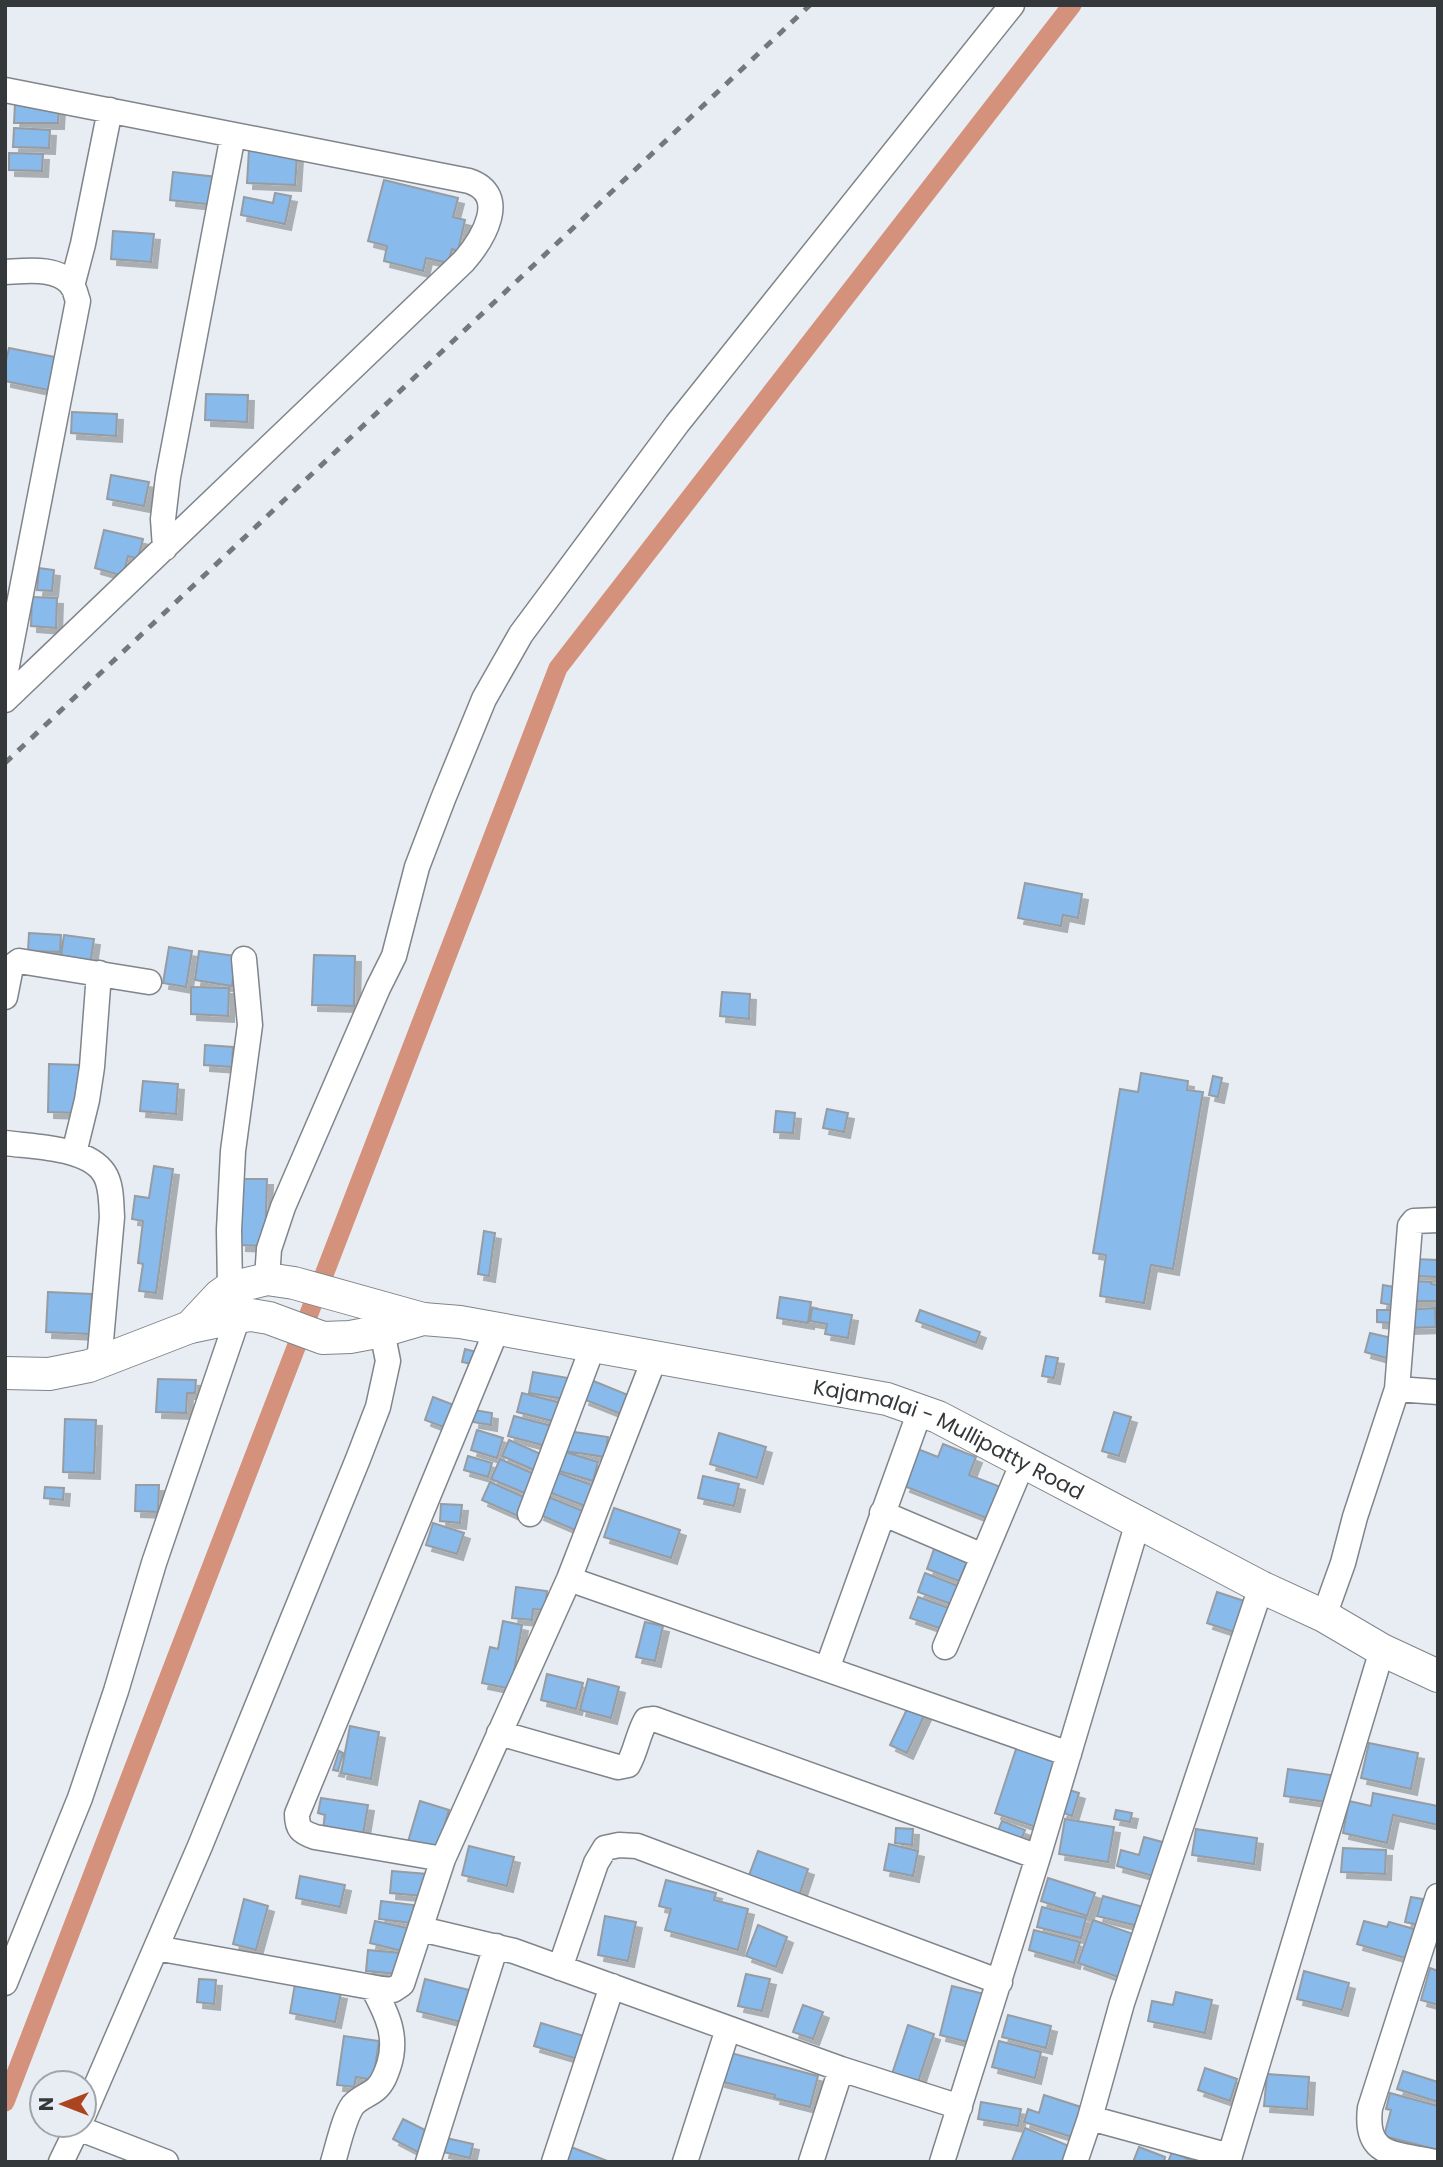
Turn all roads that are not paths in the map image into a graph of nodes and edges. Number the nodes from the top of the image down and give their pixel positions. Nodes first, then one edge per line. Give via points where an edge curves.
1 (1012, 5) edge
2 (5, 90) edge
3 (110, 110) junction
4 (233, 135) junction
5 (5, 272) edge
6 (71, 274) junction
7 (164, 548) junction
8 (5, 676) edge
9 (5, 700) edge
10 (244, 959) dead end
11 (99, 973) junction
12 (149, 982) dead end
13 (5, 998) edge
14 (5, 1143) edge
15 (74, 1153) junction
16 (1438, 1220) edge
17 (280, 1281) junction
18 (234, 1302) junction
19 (423, 1319) junction
20 (498, 1329) junction
21 (382, 1331) junction
22 (593, 1346) junction
23 (655, 1357) junction
24 (99, 1363) junction
25 (5, 1373) edge
26 (1397, 1389) junction
27 (1438, 1392) edge
28 (920, 1411) junction
29 (1023, 1462) junction
30 (882, 1513) junction
31 (530, 1514) dead end
32 (1138, 1522) junction
33 (983, 1556) junction
34 (569, 1579) junction
35 (1261, 1587) junction
36 (1324, 1616) junction
37 (945, 1647) dead end
38 (1382, 1650) junction
39 (827, 1669) junction
40 (1438, 1676) edge
41 (499, 1733) junction
42 (1069, 1754) junction
43 (1038, 1857) junction
44 (443, 1859) junction
45 (1438, 1896) edge
46 (16, 1925) edge
47 (421, 1929) junction
48 (496, 1946) junction
49 (156, 1948) junction
50 (560, 1968) junction
51 (1000, 1982) junction
52 (5, 1983) edge
53 (612, 1986) junction
54 (373, 1988) junction
55 (728, 2029) junction
56 (841, 2069) junction
57 (98, 2081) edge
58 (960, 2107) junction
59 (1090, 2118) junction
60 (98, 2130) edge
61 (72, 2139) edge
62 (1229, 2159) edge
63 (61, 2162) edge
64 (166, 2162) edge
65 (333, 2162) edge
66 (428, 2162) edge
67 (554, 2162) edge
68 (685, 2162) edge
69 (811, 2162) edge
70 (942, 2162) edge
71 (1075, 2162) edge
72 (1435, 2162) edge

1 - 17 street via 677,424 521,634 484,699 417,867 394,956 283,1207 269,1249
2 - 3 street
3 - 4 street
3 - 6 street
4 - 7 street via 168,477
4 - 7 street via 469,181 481,185 489,196 490,211 479,245 464,261
5 - 6 street
6 - 8 street via 78,302
7 - 9 street
10 - 18 street via 250,1025 233,1151 229,1230
11 - 12 street
11 - 13 street via 19,961 11,967
11 - 15 street via 92,1068
14 - 15 street
15 - 24 street via 105,1174 110,1193 112,1217
16 - 26 street via 1414,1221 1410,1226
17 - 18 main road
17 - 19 main road, Kajamalai - Mullipatty Road
18 - 21 main road, Kajamalai - Mullipatty Road via 251,1315 323,1338
18 - 24 main road via 219,1296 190,1327
18 - 46 street via 80,1798 61,1847
19 - 20 main road, Kajamalai - Mullipatty Road
19 - 21 main road, Kajamalai - Mullipatty Road
20 - 22 main road, Kajamalai - Mullipatty Road
20 - 44 street via 297,1814 302,1833
21 - 49 street via 388,1361 378,1407
22 - 23 main road, Kajamalai - Mullipatty Road
22 - 31 street
23 - 28 main road, Kajamalai - Mullipatty Road via 887,1399
23 - 34 street
24 - 25 main road via 49,1374
26 - 27 street
26 - 36 street
28 - 29 main road, Kajamalai - Mullipatty Road
28 - 30 street
29 - 32 main road, Kajamalai - Mullipatty Road
29 - 33 street
30 - 33 street
30 - 39 street
32 - 35 main road, Kajamalai - Mullipatty Road
32 - 42 street
33 - 37 street
34 - 39 street
34 - 41 street
35 - 36 main road, Kajamalai - Mullipatty Road
35 - 59 street via 1122,2003
36 - 38 main road, Kajamalai - Mullipatty Road
38 - 40 main road, Kajamalai - Mullipatty Road
38 - 62 street
39 - 42 street
41 - 43 street via 618,1767 628,1765 646,1720 653,1719
41 - 44 street
42 - 43 street
43 - 51 street
44 - 47 street
45 - 72 street via 1370,2108 1368,2127 1374,2142 1385,2150
46 - 52 street
47 - 48 street
47 - 54 street via 402,1984 393,1990
48 - 50 street
48 - 66 street
49 - 54 street
49 - 57 street
50 - 51 street via 596,1863 605,1849 619,1845 636,1846
50 - 53 street
51 - 58 street
53 - 55 street
53 - 67 street
54 - 65 street via 393,2035 392,2054 377,2088 349,2113
55 - 56 street
55 - 68 street
56 - 58 street
56 - 69 street
58 - 70 street
59 - 62 street
59 - 71 street
60 - 64 street
61 - 63 street

